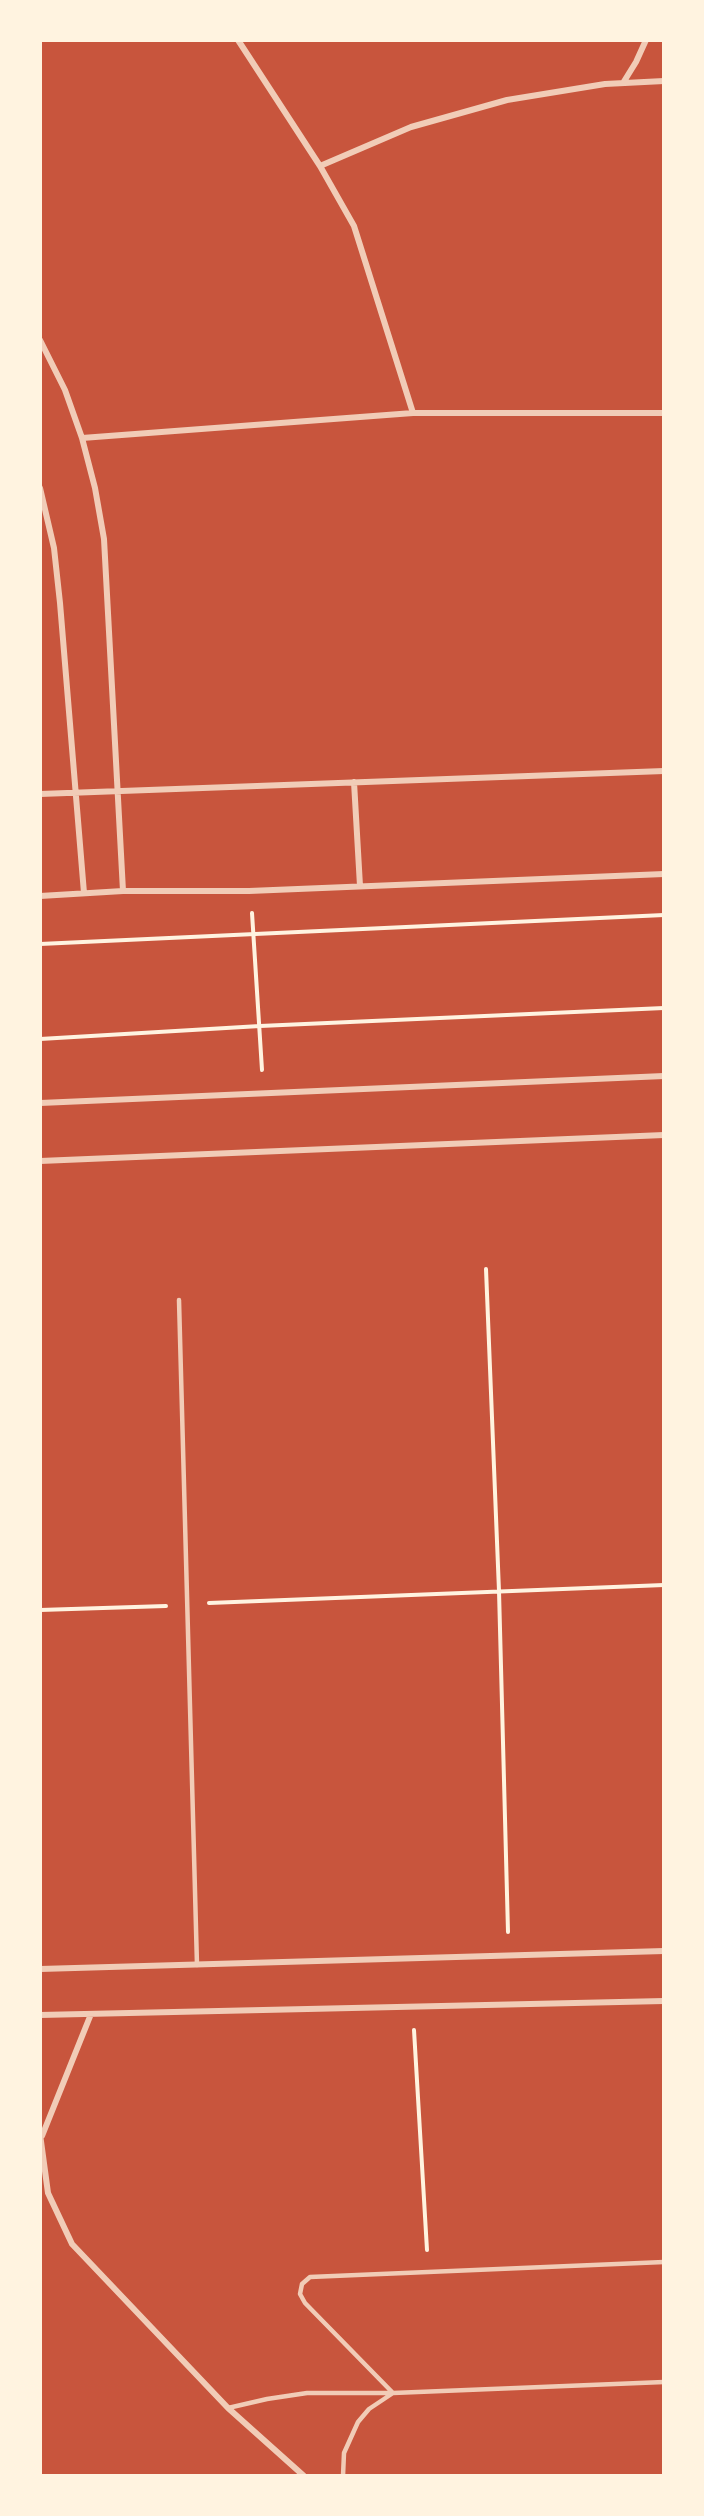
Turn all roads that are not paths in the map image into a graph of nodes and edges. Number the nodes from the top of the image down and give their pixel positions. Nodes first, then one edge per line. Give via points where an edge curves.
1 (238, 40) edge
2 (646, 40) edge
3 (663, 81) edge
4 (622, 83) junction
5 (320, 166) junction
6 (40, 340) edge
7 (413, 413) junction
8 (663, 413) edge
9 (82, 438) junction
10 (40, 488) edge
11 (663, 771) edge
12 (354, 782) junction
13 (118, 790) junction
14 (76, 792) junction
15 (40, 794) edge
16 (663, 874) edge
17 (360, 886) junction
18 (123, 891) junction
19 (84, 893) junction
20 (40, 896) edge
21 (663, 1076) edge
22 (40, 1103) edge
23 (663, 1135) edge
24 (40, 1161) edge
25 (179, 1300) dead end
26 (663, 1950) edge
27 (197, 1965) junction
28 (40, 1970) edge
29 (663, 2001) edge
30 (91, 2014) junction
31 (40, 2015) edge
32 (41, 2135) edge
33 (663, 2262) edge
34 (663, 2382) edge
35 (393, 2393) junction
36 (228, 2408) junction
37 (304, 2475) edge
38 (343, 2475) edge

1 - 5 street
2 - 4 street
3 - 4 street
4 - 5 street via 507,100 411,127
5 - 7 street via 354,226
6 - 9 street via 65,390
7 - 8 street
7 - 9 street
9 - 13 street via 104,539
10 - 14 street via 54,548
11 - 12 street
12 - 13 street
12 - 17 street
13 - 14 street
13 - 18 street
14 - 15 street
14 - 19 street
16 - 17 street
17 - 18 street
18 - 19 street
19 - 20 street
21 - 22 street
23 - 24 street
25 - 27 lane
26 - 27 street
27 - 28 street
29 - 30 street
30 - 31 street
30 - 32 street
32 - 36 street via 48,2193 72,2244
33 - 35 lane via 310,2277 302,2284 300,2294 305,2303
34 - 35 lane
35 - 36 lane via 307,2393
35 - 38 lane via 357,2421 344,2453
36 - 37 street

